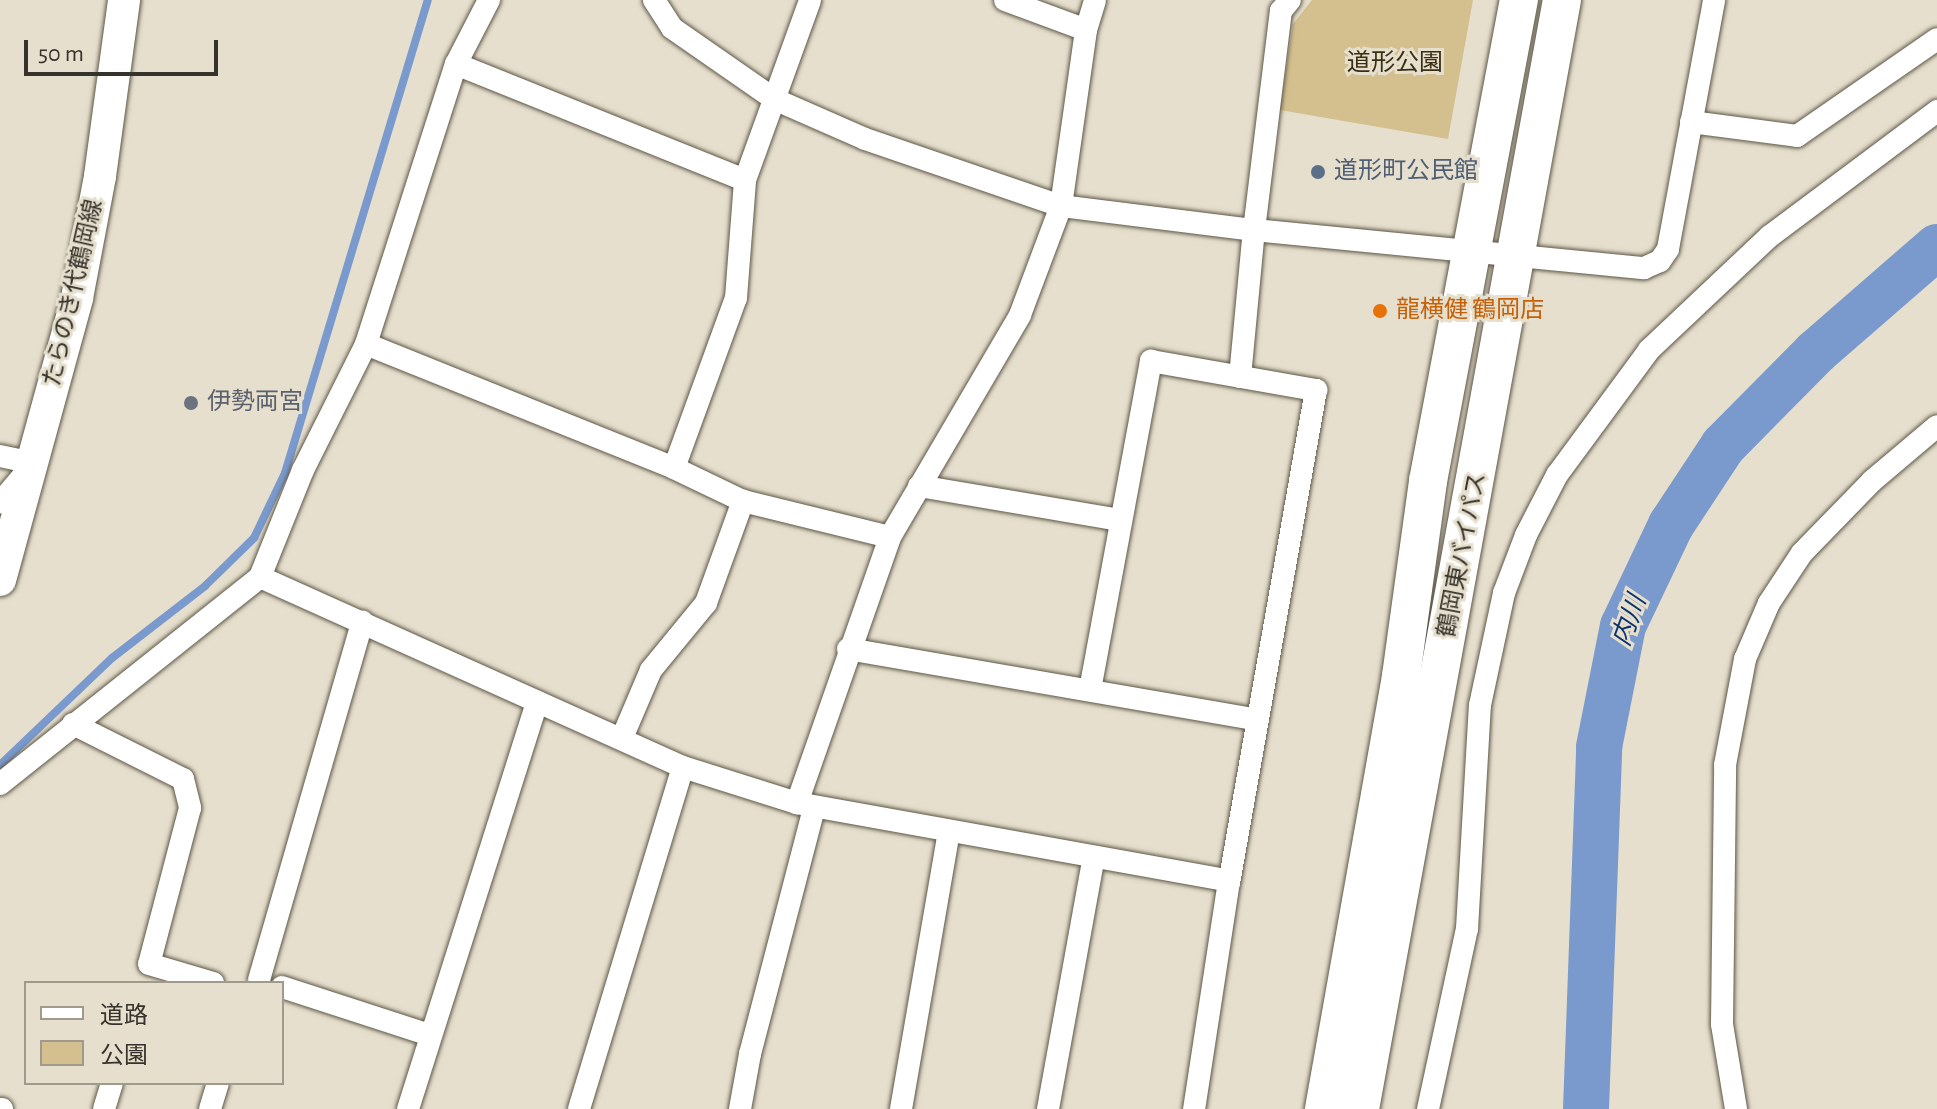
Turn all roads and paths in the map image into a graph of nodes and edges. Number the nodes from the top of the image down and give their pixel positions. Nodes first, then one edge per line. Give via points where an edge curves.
1 (124, 0) edge
2 (489, 0) edge
3 (654, 0) edge
4 (810, 0) edge
5 (1005, 0) edge
6 (1095, 0) edge
7 (1290, 0) edge
8 (1519, 0) edge
9 (1562, 0) edge
10 (1714, 0) edge
11 (1086, 30) junction
12 (1937, 39) edge
13 (456, 64) junction
14 (774, 99) junction
15 (1937, 111) edge
16 (1691, 122) junction
17 (745, 180) junction
18 (1061, 206) junction
19 (1254, 230) junction
20 (1472, 250) junction
21 (1518, 255) junction
22 (366, 344) junction
23 (1240, 377) junction
24 (1937, 426) edge
25 (0, 456) edge
26 (34, 463) junction
27 (674, 468) junction
28 (919, 486) junction
29 (743, 501) junction
30 (0, 503) edge
31 (1119, 520) junction
32 (890, 537) junction
33 (260, 577) junction
34 (0, 580) edge
35 (362, 622) junction
36 (848, 649) junction
37 (1090, 690) junction
38 (537, 702) junction
39 (1257, 720) junction
40 (73, 724) junction
41 (622, 738) junction
42 (683, 767) junction
43 (0, 784) edge
44 (806, 806) junction
45 (949, 831) junction
46 (1094, 857) junction
47 (1229, 881) junction
48 (146, 974) edge
49 (198, 981) edge
50 (261, 981) edge
51 (284, 988) edge
52 (430, 1035) junction
53 (111, 1085) edge
54 (217, 1085) edge
55 (104, 1109) edge
56 (210, 1109) edge
57 (408, 1109) edge
58 (579, 1109) edge
59 (740, 1109) edge
60 (901, 1109) edge
61 (1048, 1109) edge
62 (1194, 1109) edge
63 (1324, 1109) edge
64 (1360, 1109) edge
65 (1428, 1109) edge
66 (1736, 1109) edge

1 - 26 main road, たらのき代鶴岡線 via 77,298
2 - 13 street
3 - 14 street via 672,28
4 - 14 street
5 - 11 street
6 - 11 street
7 - 19 street via 1281,11
8 - 20 highway, 鶴岡東バイパス
9 - 21 highway, 鶴岡東バイパス
10 - 16 street
11 - 18 street
12 - 16 street via 1797,136
13 - 17 street
13 - 22 street
14 - 17 street
14 - 18 street via 865,139
15 - 65 street via 1770,236 1649,350 1557,475 1526,535 1504,593 1480,705 1467,929
16 - 21 street via 1668,249 1660,261 1644,268
17 - 27 street via 736,298
18 - 19 street
18 - 28 street via 1020,315
19 - 20 street
19 - 23 street
20 - 21 street
20 - 63 highway, 鶴岡東バイパス via 1428,481 1401,676
21 - 64 highway, 鶴岡東バイパス
22 - 27 street
22 - 33 street via 303,470
23 - 31 street via 1151,361
23 - 39 street via 1316,390
24 - 66 street via 1872,481 1802,553 1769,603 1745,659 1725,765 1722,1024
25 - 26 street
26 - 30 street
26 - 34 main road, たらのき代鶴岡線
27 - 29 street
28 - 31 street
28 - 32 street
29 - 32 street
29 - 41 street via 706,603 651,670
31 - 37 street
32 - 36 street
33 - 35 street
33 - 40 street
35 - 38 street
35 - 50 street
36 - 37 street
36 - 44 street
37 - 39 street
38 - 41 street
38 - 52 street
39 - 47 street
40 - 43 street
40 - 48 street via 183,779 190,808
41 - 42 street
42 - 44 street
42 - 58 street
44 - 45 street
44 - 59 street
45 - 46 street
45 - 60 street
46 - 47 street
46 - 61 street
47 - 62 street
48 - 49 street
51 - 52 street
52 - 57 street
53 - 55 street
54 - 56 street

